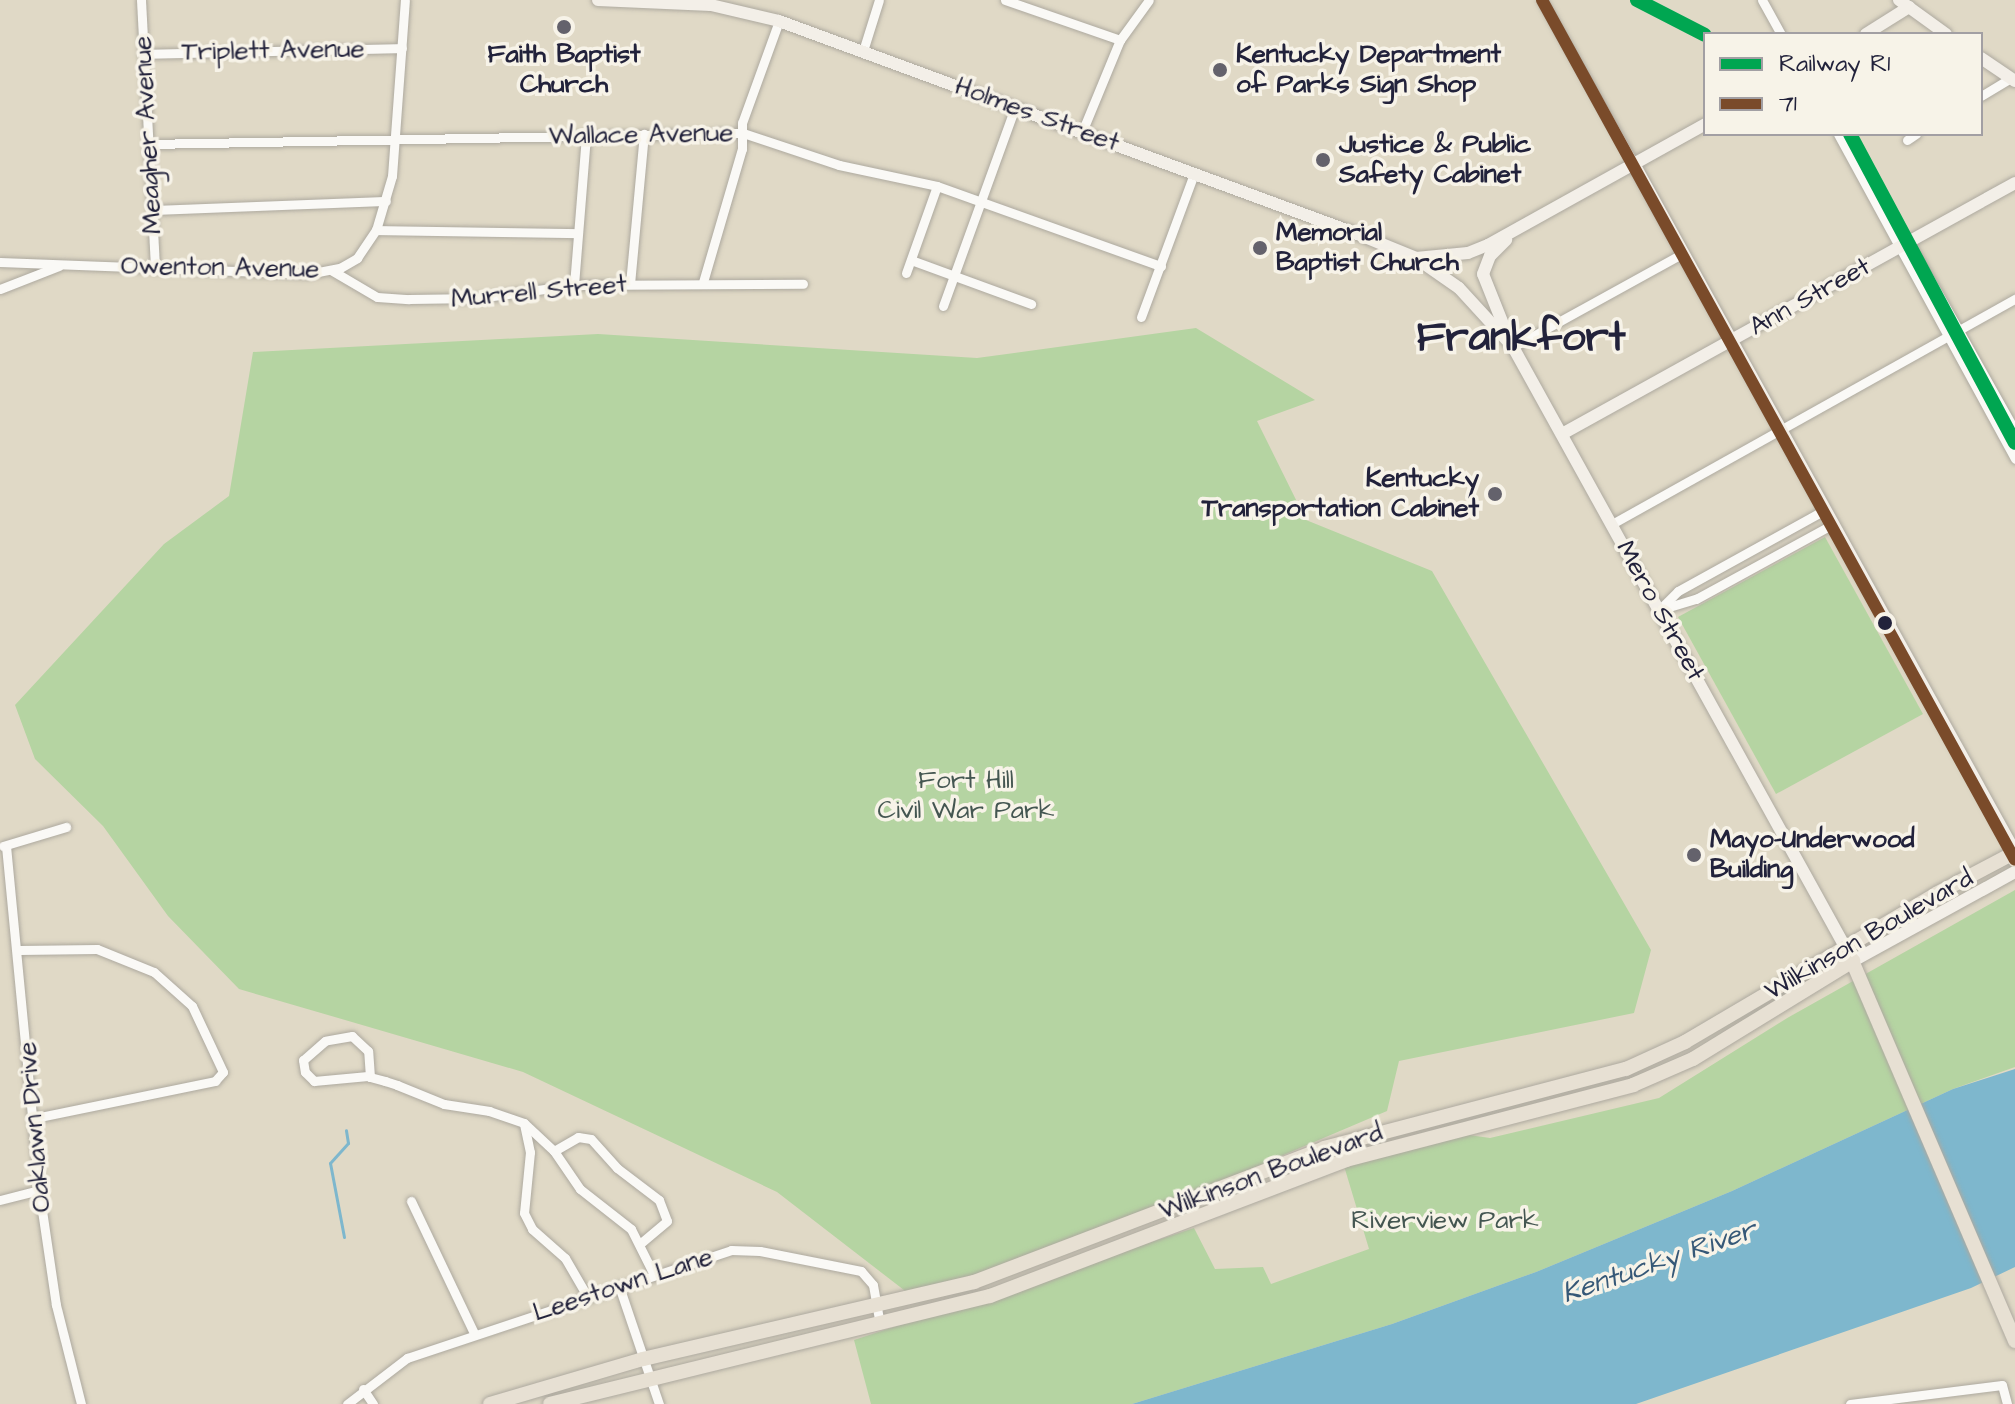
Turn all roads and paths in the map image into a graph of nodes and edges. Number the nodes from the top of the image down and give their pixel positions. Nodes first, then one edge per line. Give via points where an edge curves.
1 (141, 0) edge
2 (405, 0) edge
3 (598, 0) edge
4 (879, 0) edge
5 (1005, 0) edge
6 (1149, 0) edge
7 (1542, 0) edge
8 (1762, 0) edge
9 (657, 1) edge
10 (1904, 3) edge
11 (779, 21) junction
12 (1780, 32) edge
13 (1868, 32) edge
14 (1943, 32) edge
15 (1120, 40) junction
16 (402, 48) junction
17 (863, 51) junction
18 (143, 54) junction
19 (1983, 59) edge
20 (2013, 80) edge
21 (1983, 95) edge
22 (1015, 107) junction
23 (1703, 125) edge
24 (1082, 132) junction
25 (743, 133) junction
26 (644, 134) junction
27 (586, 135) junction
28 (1839, 136) edge
29 (397, 140) junction
30 (148, 144) junction
31 (1634, 164) junction
32 (1194, 174) junction
33 (2015, 183) edge
34 (937, 186) junction
35 (386, 201) junction
36 (981, 202) junction
37 (152, 210) junction
38 (376, 230) junction
39 (1518, 230) junction
40 (578, 233) junction
41 (1902, 242) junction
42 (1683, 253) junction
43 (1416, 258) junction
44 (911, 260) junction
45 (0, 262) edge
46 (62, 265) junction
47 (1161, 266) junction
48 (155, 269) junction
49 (330, 270) junction
50 (906, 273) dead end
51 (954, 276) junction
52 (703, 282) junction
53 (630, 284) junction
54 (803, 284) dead end
55 (574, 285) junction
56 (1459, 288) joint
57 (0, 289) edge
58 (2015, 299) edge
59 (1031, 304) dead end
60 (943, 306) dead end
61 (1141, 317) dead end
62 (1960, 330) junction
63 (1949, 336) junction
64 (1732, 341) junction
65 (1513, 347) junction
66 (2011, 413) edge
67 (1781, 430) junction
68 (2015, 431) edge
69 (1562, 434) junction
70 (2015, 459) edge
71 (1825, 510) junction
72 (1612, 524) junction
73 (1833, 524) junction
74 (1659, 610) junction
75 (66, 827) dead end
76 (3, 846) edge
77 (2014, 855) edge
78 (2015, 872) edge
79 (1844, 945) junction
80 (19, 950) junction
81 (1853, 961) junction
82 (370, 1077) junction
83 (34, 1118) junction
84 (524, 1123) junction
85 (542, 1140) junction
86 (529, 1144) junction
87 (554, 1151) junction
88 (39, 1190) junction
89 (0, 1200) edge
90 (411, 1201) dead end
91 (642, 1242) junction
92 (654, 1275) junction
93 (619, 1286) junction
94 (587, 1296) junction
95 (877, 1305) junction
96 (880, 1324) junction
97 (474, 1333) junction
98 (2015, 1341) edge
99 (643, 1359) junction
100 (649, 1376) junction
101 (363, 1389) junction
102 (81, 1404) edge
103 (347, 1404) edge
104 (373, 1404) edge
105 (490, 1404) edge
106 (550, 1404) edge
107 (659, 1404) edge
108 (1850, 1404) edge
109 (2007, 1404) edge

1 - 18 street, Meagher Avenue
2 - 16 street, Owenton Avenue
3 - 9 main road, Holmes Street
4 - 17 street
5 - 15 street
6 - 15 street
7 - 31 street
8 - 12 street
9 - 11 main road, Holmes Street via 728,7
10 - 13 main road
10 - 14 main road
11 - 17 main road, Holmes Street
11 - 25 street via 742,123
15 - 24 street
16 - 18 street, Triplett Avenue
16 - 29 street, Owenton Avenue
17 - 22 main road, Holmes Street
18 - 30 street, Meagher Avenue
19 - 20 main road
20 - 21 street
22 - 24 main road, Holmes Street
22 - 36 street
23 - 31 main road
24 - 32 main road, Holmes Street
25 - 26 street, Wallace Avenue
25 - 34 street, Wallace Avenue via 839,165
25 - 52 street
26 - 27 street, Wallace Avenue
26 - 53 street
27 - 29 street, Wallace Avenue
27 - 40 street
28 - 41 street
29 - 30 street, Wallace Avenue
29 - 35 street, Owenton Avenue
30 - 37 street, Meagher Avenue
31 - 39 main road
31 - 42 main road
32 - 43 main road, Holmes Street
32 - 47 street
33 - 41 main road, Ann Street
34 - 36 street, Wallace Avenue
34 - 44 street
35 - 37 street
35 - 38 street, Owenton Avenue
36 - 47 street, Wallace Avenue
36 - 51 street
37 - 48 street, Meagher Avenue
38 - 40 street
38 - 49 street, Owenton Avenue via 357,258
39 - 43 main road via 1468,253
39 - 65 main road via 1490,256 1483,274
40 - 55 street
41 - 62 street
41 - 63 street
41 - 64 main road, Ann Street
42 - 64 main road
42 - 65 street
43 - 56 main road, Holmes Street
44 - 50 street
44 - 51 street
45 - 46 street, Owenton Avenue
46 - 48 street, Owenton Avenue
46 - 57 street
47 - 61 street
48 - 49 street, Owenton Avenue via 308,274
49 - 55 street, Murrell Street via 387,298 478,298
51 - 59 street
51 - 60 street
52 - 53 street, Murrell Street
52 - 54 street, Murrell Street
53 - 55 street, Murrell Street
56 - 65 main road, Mero Street
58 - 62 street
62 - 63 street
62 - 66 street
63 - 67 street
63 - 70 street
64 - 67 main road
64 - 69 main road, Ann Street
65 - 69 main road, Mero Street
66 - 68 street
67 - 71 main road
67 - 72 street
69 - 72 main road, Mero Street
71 - 73 main road
71 - 74 street via 1678,591
72 - 74 main road, Mero Street
73 - 74 street via 1696,599
73 - 77 main road
74 - 79 main road, Mero Street
75 - 76 street
76 - 80 street, Oaklawn Drive
77 - 79 highway, Wilkinson Boulevard
78 - 81 main road, Wilkinson Boulevard
79 - 81 highway
79 - 95 highway, Wilkinson Boulevard via 1685,1042 1626,1069 1349,1140 1024,1265
80 - 83 street, Oaklawn Drive
80 - 83 street via 97,949 154,972 192,1006 223,1072 215,1081
81 - 96 highway, Wilkinson Boulevard via 1654,1078 1370,1152 1026,1284
81 - 98 highway
82 - 82 street via 317,1082 305,1072 304,1056 342,1036 355,1037 367,1047
82 - 84 street via 444,1104
83 - 88 street, Oaklawn Drive
84 - 85 street
84 - 86 street
85 - 86 street
85 - 87 street
86 - 94 street via 524,1213 532,1229 570,1264
87 - 91 street via 580,1189
87 - 91 street via 578,1137 591,1139 617,1168 659,1200 667,1221
88 - 89 street
88 - 102 street, Oaklawn Drive via 56,1305
90 - 97 street
91 - 92 street
92 - 93 street, Leestown Lane
92 - 95 street, Leestown Lane via 731,1250 760,1251 861,1271 873,1285
93 - 94 street, Leestown Lane
93 - 99 street
94 - 97 street, Leestown Lane
95 - 96 street, Leestown Lane
95 - 99 highway, Wilkinson Boulevard
96 - 100 highway, Wilkinson Boulevard
97 - 101 street, Leestown Lane via 407,1358
99 - 100 street
99 - 105 highway, Wilkinson Boulevard
100 - 106 highway, Wilkinson Boulevard
100 - 107 street
101 - 103 street, Leestown Lane
101 - 104 street
108 - 109 street via 2002,1385

